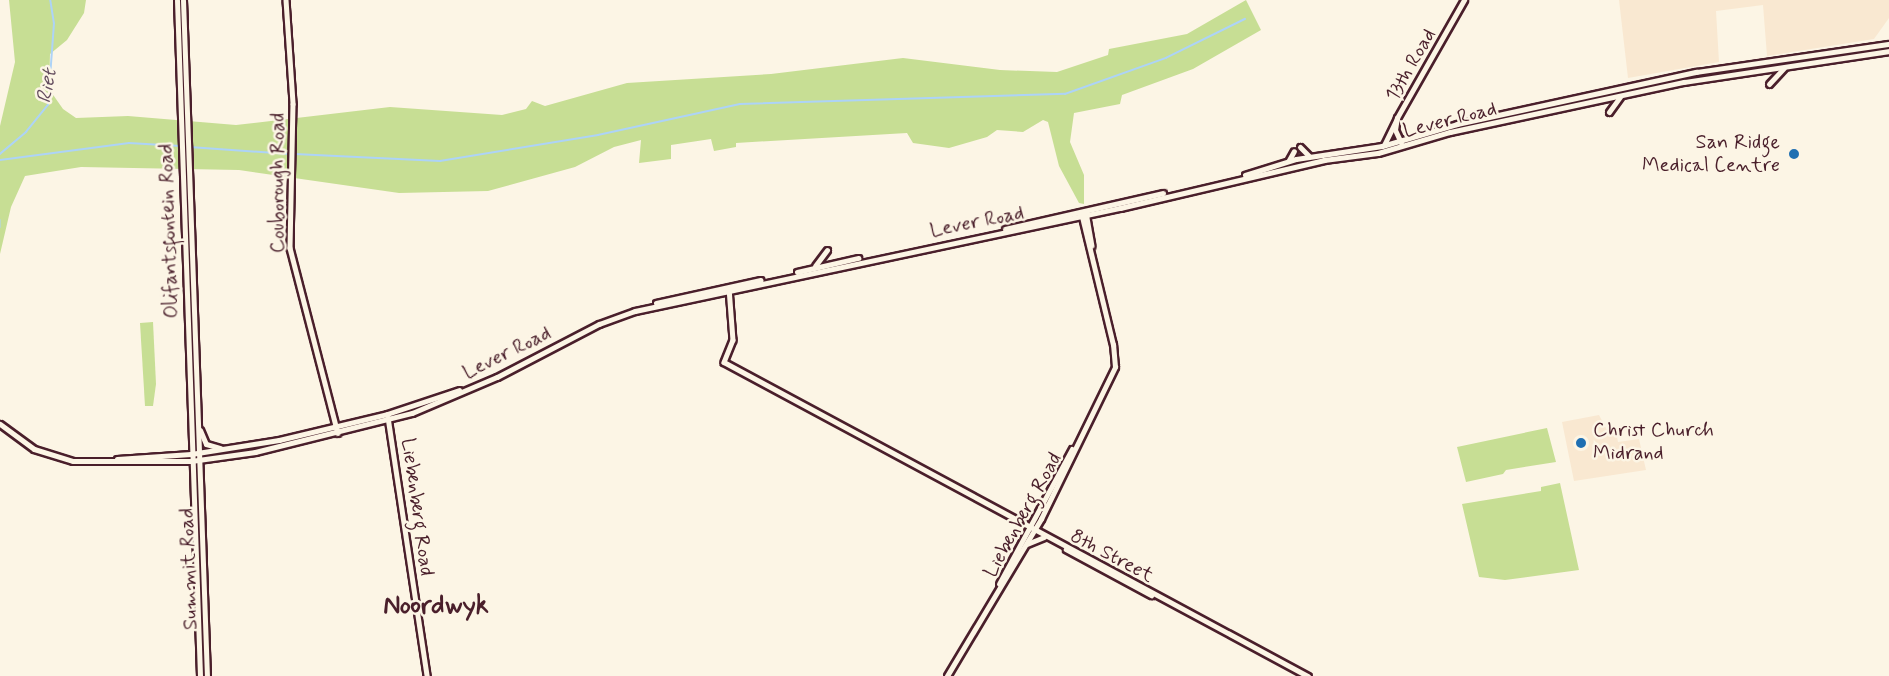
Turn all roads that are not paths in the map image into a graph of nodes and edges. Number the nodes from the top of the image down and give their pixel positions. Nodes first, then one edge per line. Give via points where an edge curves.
1 (177, 0) edge
2 (183, 0) edge
3 (286, 0) edge
4 (1464, 0) edge
5 (1887, 43) edge
6 (1889, 53) edge
7 (1791, 65) junction
8 (1769, 84) dead end
9 (1621, 96) junction
10 (1609, 112) dead end
11 (1397, 118) junction
12 (1402, 144) junction
13 (1382, 146) junction
14 (1310, 156) junction
15 (1285, 162) junction
16 (1084, 213) junction
17 (834, 263) junction
18 (811, 268) junction
19 (727, 288) junction
20 (1093, 413) junction
21 (388, 417) junction
22 (198, 420) junction
23 (0, 424) edge
24 (336, 426) junction
25 (338, 433) junction
26 (228, 449) junction
27 (199, 453) junction
28 (191, 454) junction
29 (199, 460) junction
30 (191, 461) junction
31 (86, 462) junction
32 (1041, 519) junction
33 (1032, 529) junction
34 (1045, 536) junction
35 (1027, 544) junction
36 (975, 628) junction
37 (200, 676) edge
38 (207, 676) edge
39 (427, 676) edge
40 (947, 676) edge
41 (1308, 676) edge

1 - 28 main road, Olifantsfontein Road
2 - 22 main road, Olifantsfontein Road
3 - 24 street, Couborough Road via 291,254
4 - 11 street, 13th Road
5 - 12 main road, Lever Road via 1696,72 1457,124
6 - 7 main road, Lever Road
7 - 8 main road via 1774,74
7 - 9 main road, Lever Road
9 - 10 main road
9 - 12 main road, Lever Road
11 - 12 street, 13th Road via 1395,130
11 - 13 main road
12 - 13 main road, Lever Road
12 - 16 main road, Lever Road
13 - 14 main road, Lever Road
14 - 15 main road, Lever Road
14 - 15 main road via 1297,149
15 - 16 main road, Lever Road
16 - 17 main road, Lever Road
16 - 19 main road, Lever Road
16 - 20 street, Liebenberg Road via 1115,364
17 - 18 main road, Lever Road
17 - 18 main road via 827,250 821,262
18 - 19 main road, Lever Road
19 - 21 main road, Lever Road via 599,324 497,377
19 - 33 street, 8th Street via 732,340 724,362
20 - 32 street, Liebenberg Road
20 - 33 street, Liebenberg Road
21 - 24 main road, Lever Road
21 - 25 main road, Lever Road
21 - 39 street, Liebenberg Road
22 - 26 main road via 206,444
22 - 27 main road, Olifantsfontein Road
23 - 31 main road, Lever Road via 44,454
24 - 25 street, Couborough Road
24 - 26 main road, Lever Road
25 - 29 main road, Lever Road
26 - 27 main road, Lever Road
27 - 28 main road, Lever Road
27 - 29 main road, Olifantsfontein Road
28 - 30 main road, Olifantsfontein Road
28 - 31 main road, Lever Road
29 - 30 main road, Lever Road
29 - 38 main road, Summit Road
30 - 31 main road, Lever Road
30 - 37 main road, Summit Road
32 - 33 street, Liebenberg Road
32 - 34 street
33 - 34 street, 8th Street
33 - 35 street, Liebenberg Road
33 - 36 street, Liebenberg Road
34 - 35 street
34 - 41 street, 8th Street
35 - 36 street, Liebenberg Road
36 - 40 street, Liebenberg Road

